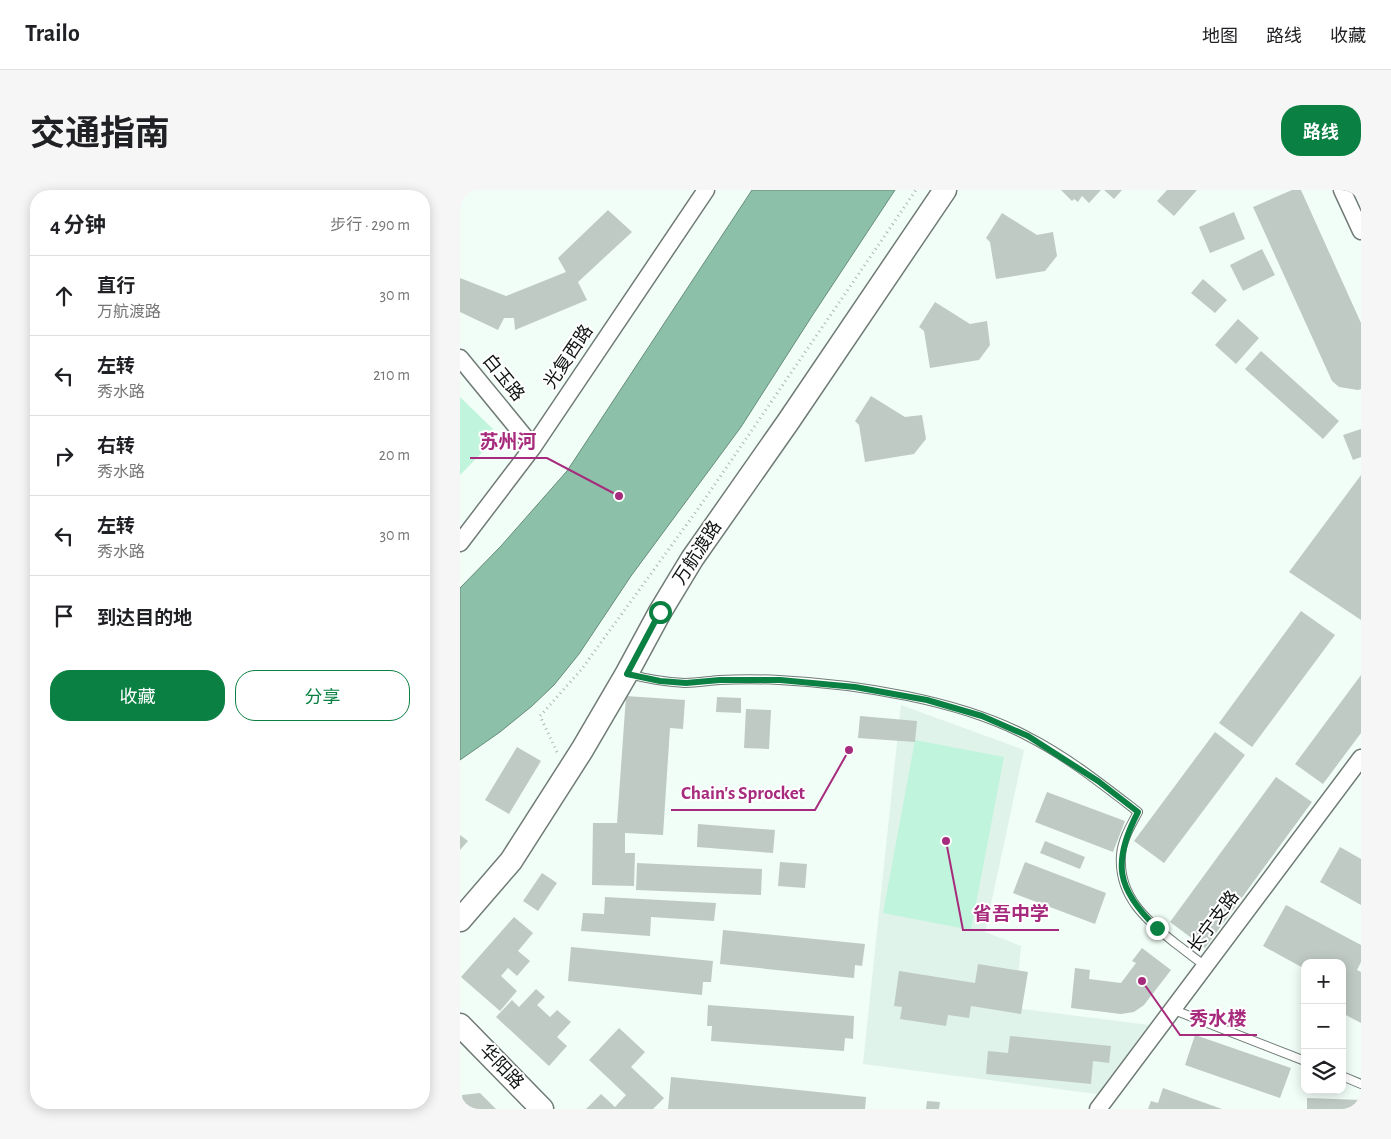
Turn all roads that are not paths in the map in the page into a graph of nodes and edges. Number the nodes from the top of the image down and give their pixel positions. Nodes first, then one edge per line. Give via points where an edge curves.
1 (706, 190) edge
2 (945, 190) edge
3 (1342, 190) edge
4 (1361, 231) edge
5 (460, 358) edge
6 (533, 447) junction
7 (460, 543) edge
8 (627, 674) junction
9 (1361, 758) edge
10 (460, 920) edge
11 (1206, 966) junction
12 (1174, 1010) junction
13 (460, 1025) edge
14 (1301, 1059) edge
15 (1346, 1078) edge
16 (1361, 1084) edge
17 (542, 1109) edge
18 (1098, 1109) edge

1 - 6 street, 光复西路
2 - 8 street, 万航渡路 via 692,559
3 - 4 street
5 - 6 street, 白玉路
6 - 7 street, 光复西路
8 - 10 street, 万航渡路 via 511,861
8 - 11 lane via 686,683 780,680 855,687 927,700 982,716 1028,736 1098,781 1138,812 1121,854 1128,894 1140,912 1157,928
9 - 11 street, 长宁支路
11 - 12 street, 长宁支路
12 - 14 lane
12 - 18 street, 长宁支路
13 - 17 street, 华阳路
15 - 16 lane

